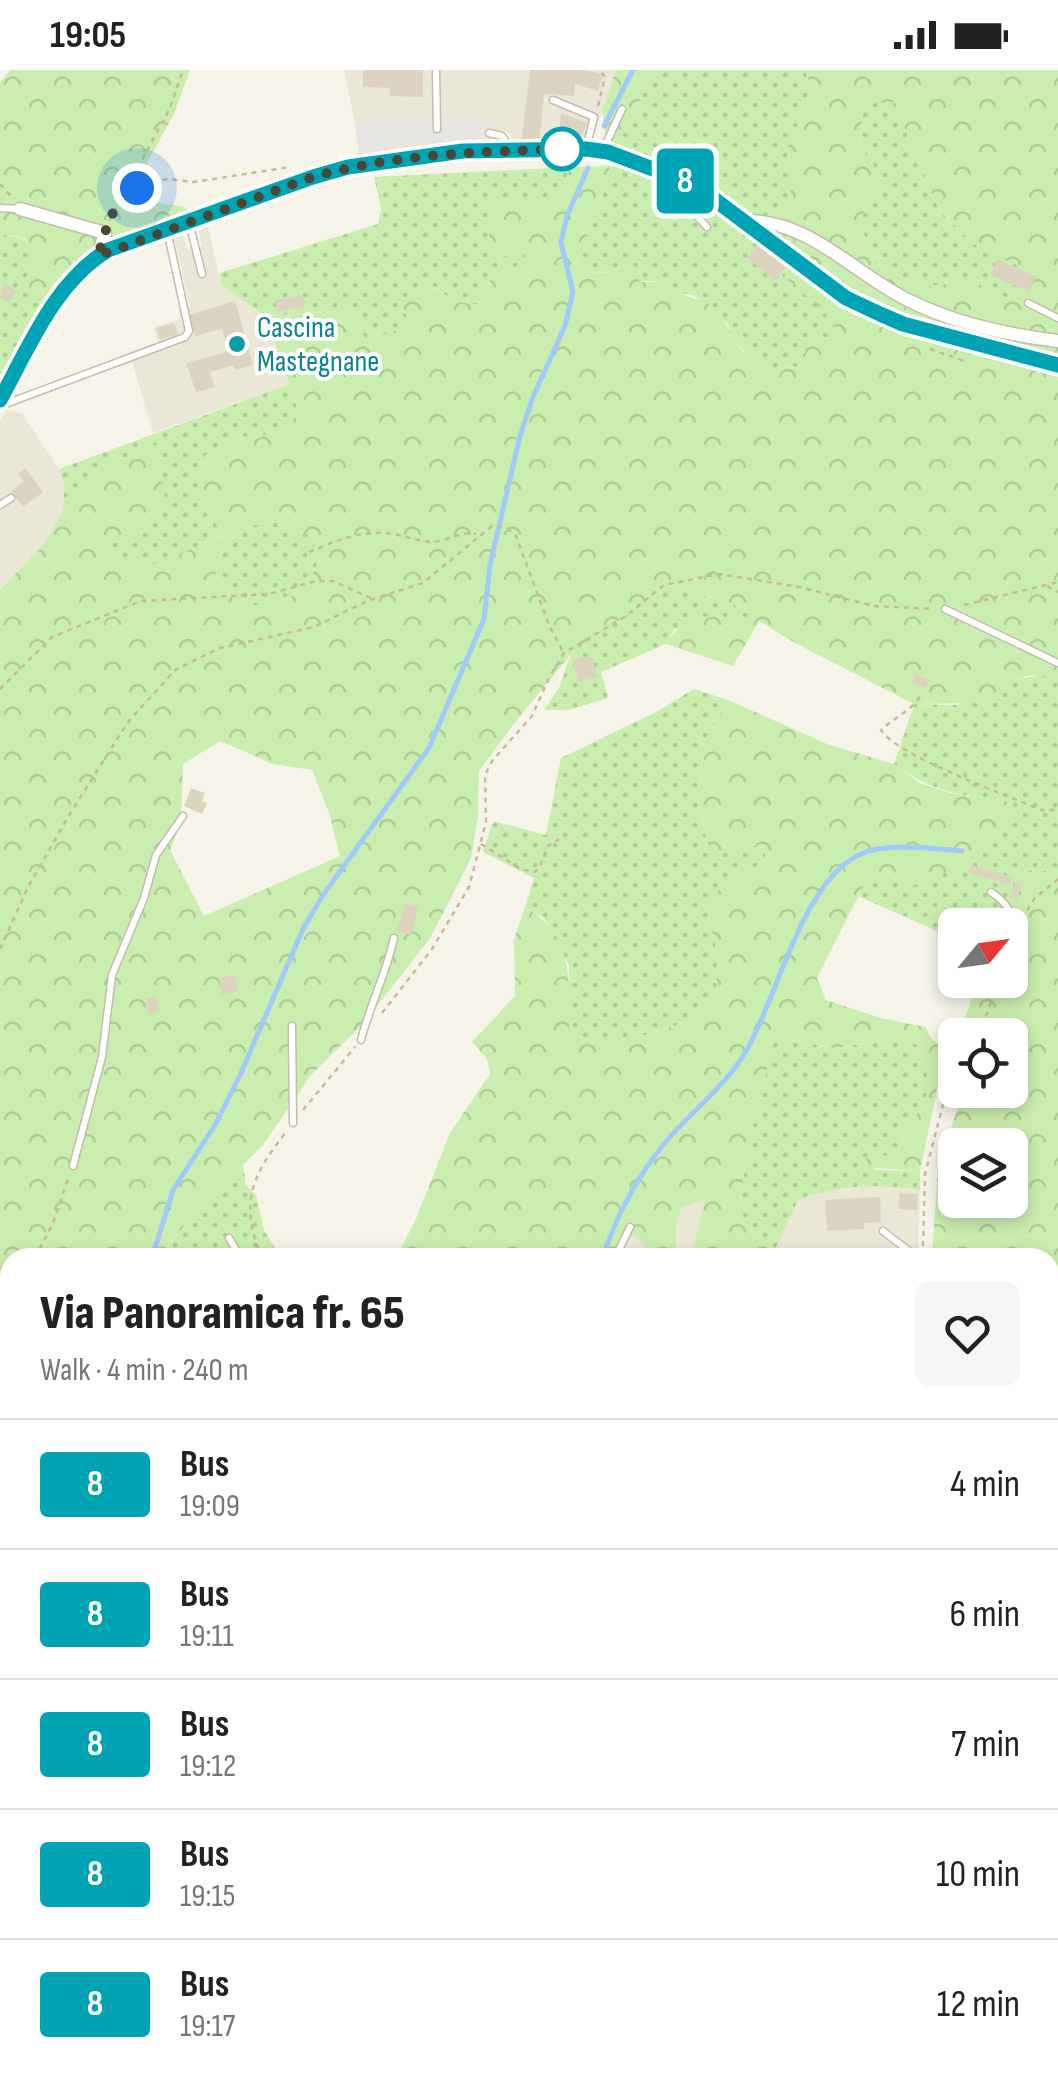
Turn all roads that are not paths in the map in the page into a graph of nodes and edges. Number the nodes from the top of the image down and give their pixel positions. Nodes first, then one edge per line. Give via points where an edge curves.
1 (436, 70) edge
2 (553, 100) dead end
3 (622, 109) dead end
4 (437, 129) dead end
5 (489, 133) dead end
6 (512, 150) junction
7 (594, 150) junction
8 (648, 167) junction
9 (0, 208) edge
10 (20, 210) joint
11 (189, 221) junction
12 (747, 222) junction
13 (707, 227) dead end
14 (166, 229) junction
15 (98, 256) junction
16 (202, 274) dead end
17 (1028, 303) dead end
18 (1058, 318) edge
19 (1058, 341) edge
20 (1058, 365) edge
21 (0, 403) edge
22 (12, 498) dead end
23 (0, 505) edge
24 (944, 609) road end
25 (1058, 663) edge
26 (183, 816) dead end
27 (991, 892) dead end
28 (1008, 908) edge
29 (394, 938) dead end
30 (292, 1026) dead end
31 (361, 1040) dead end
32 (294, 1122) dead end
33 (73, 1166) road end
34 (630, 1226) dead end
35 (883, 1231) dead end
36 (229, 1238) dead end
37 (235, 1248) edge
38 (619, 1248) edge
39 (908, 1248) edge

1 - 4 lane
2 - 7 lane via 594,117
3 - 7 lane
5 - 6 lane via 502,136
6 - 7 street
6 - 11 street via 348,167
7 - 8 street
8 - 12 street
8 - 13 lane
9 - 10 lane
10 - 15 street via 105,233
11 - 14 street
11 - 16 lane
12 - 19 street via 799,231 906,300 944,316
12 - 20 street via 846,298 880,314
14 - 15 street
14 - 21 lane via 185,337
15 - 21 street via 70,283 31,341
17 - 18 lane
22 - 23 lane
24 - 25 lane
26 - 33 lane via 156,855 112,974 102,1057
27 - 28 lane
29 - 31 lane
30 - 32 lane
34 - 38 lane
35 - 39 lane
36 - 37 lane

